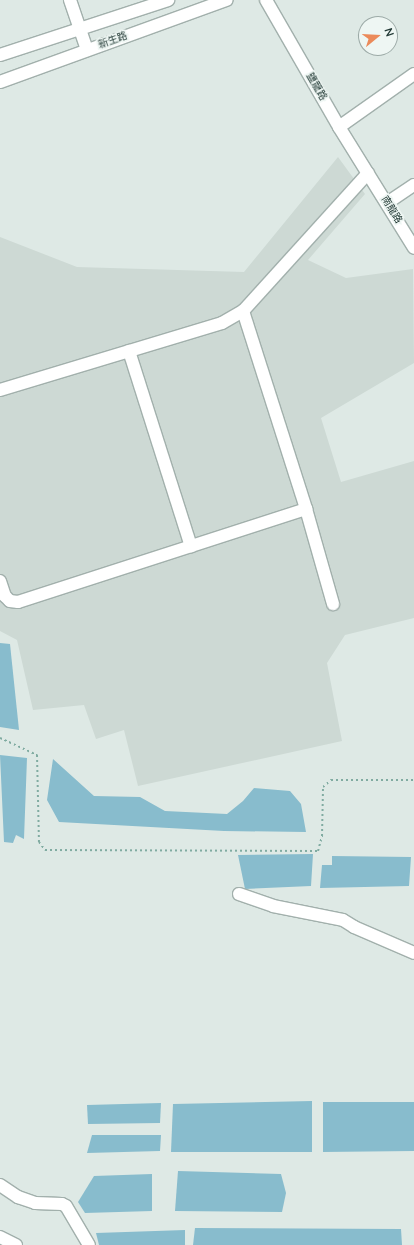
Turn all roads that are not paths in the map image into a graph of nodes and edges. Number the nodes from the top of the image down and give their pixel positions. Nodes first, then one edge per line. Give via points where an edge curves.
1 (70, 0) edge
2 (168, 0) edge
3 (227, 0) edge
4 (266, 0) edge
5 (81, 29) junction
6 (87, 50) junction
7 (0, 56) edge
8 (414, 74) edge
9 (0, 82) edge
10 (339, 127) junction
11 (368, 173) junction
12 (414, 185) edge
13 (387, 203) junction
14 (414, 248) edge
15 (242, 312) junction
16 (129, 351) junction
17 (0, 390) edge
18 (306, 509) junction
19 (191, 546) junction
20 (0, 581) edge
21 (333, 604) dead end
22 (239, 894) dead end
23 (414, 953) edge
24 (0, 1185) edge
25 (0, 1237) edge
26 (16, 1245) edge
27 (89, 1245) edge

1 - 5 street
2 - 5 street
3 - 6 street, 新生路
4 - 10 street, 鹽龍路
5 - 6 street
5 - 7 street
6 - 9 street, 新生路
8 - 10 street
10 - 11 street, 鹽龍路
11 - 13 street, 南龍路
11 - 15 street
12 - 13 street
13 - 14 street, 南龍路
15 - 16 street via 222,323
15 - 18 street
16 - 17 street
16 - 19 street
18 - 19 street
18 - 21 street
19 - 20 street via 18,602 10,601 5,596
22 - 23 street via 273,906 343,920
24 - 27 street via 34,1203 66,1206
25 - 26 street

